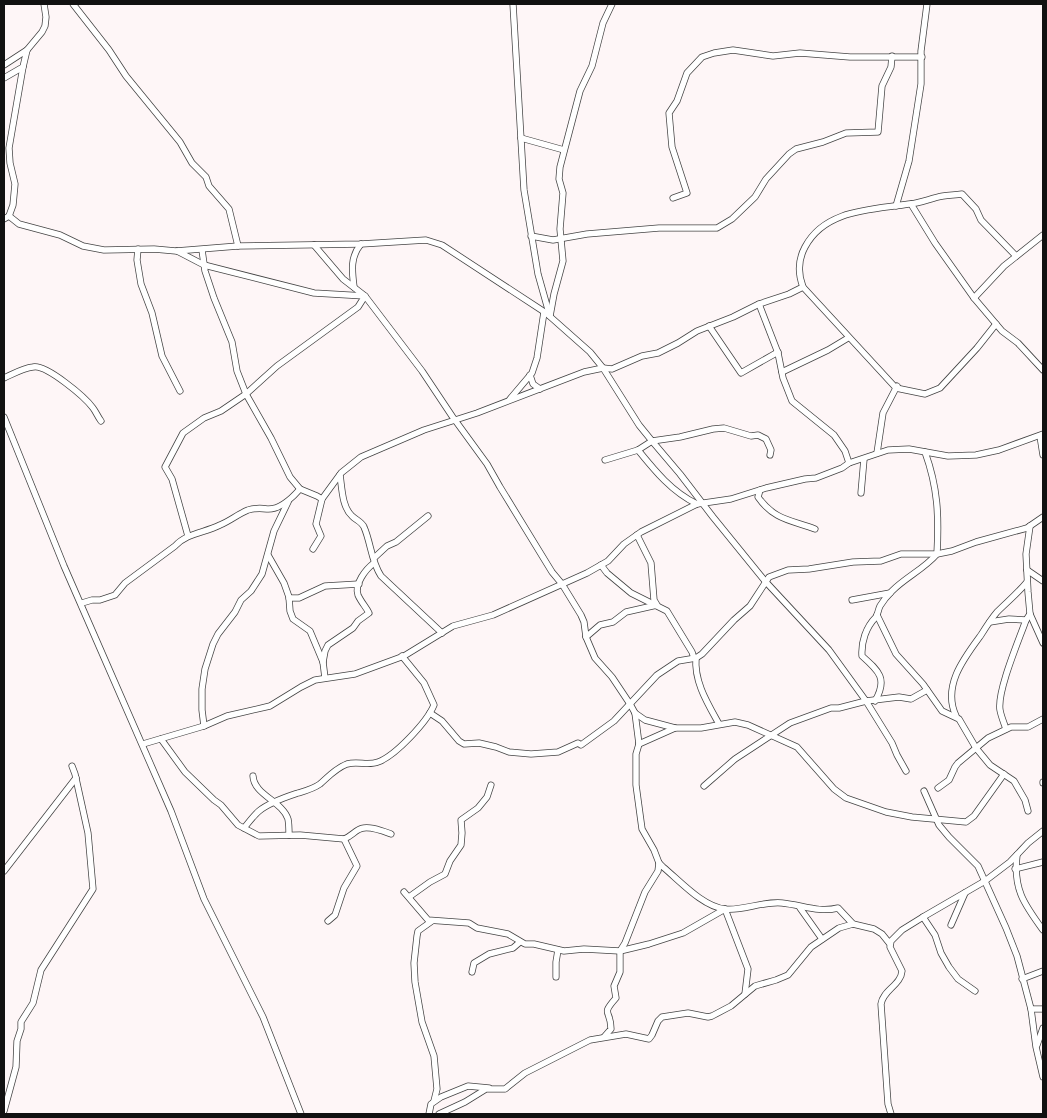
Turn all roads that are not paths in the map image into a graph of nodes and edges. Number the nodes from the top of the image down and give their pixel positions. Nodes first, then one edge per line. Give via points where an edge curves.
1 (44, 4) edge
2 (73, 4) edge
3 (514, 4) edge
4 (612, 4) edge
5 (927, 4) edge
6 (27, 50) junction
7 (892, 56) junction
8 (922, 56) junction
9 (4, 65) edge
10 (23, 67) junction
11 (4, 78) edge
12 (521, 138) junction
13 (564, 150) junction
14 (673, 198) dead end
15 (911, 204) junction
16 (896, 206) junction
17 (6, 218) edge
18 (1043, 235) edge
19 (531, 236) junction
20 (561, 239) junction
21 (361, 244) junction
22 (314, 245) junction
23 (238, 246) junction
24 (138, 249) junction
25 (202, 250) junction
26 (176, 251) junction
27 (1016, 256) junction
28 (204, 264) junction
29 (354, 287) junction
30 (803, 287) junction
31 (364, 296) junction
32 (974, 298) junction
33 (759, 304) junction
34 (544, 312) junction
35 (550, 316) junction
36 (996, 324) junction
37 (709, 326) junction
38 (848, 338) junction
39 (778, 352) junction
40 (603, 368) junction
41 (1043, 370) edge
42 (782, 372) junction
43 (530, 375) junction
44 (4, 378) edge
45 (896, 387) junction
46 (540, 389) junction
47 (180, 391) dead end
48 (246, 394) junction
49 (509, 401) junction
50 (4, 417) edge
51 (455, 420) junction
52 (101, 421) dead end
53 (1042, 435) edge
54 (652, 441) junction
55 (638, 450) junction
56 (925, 452) junction
57 (877, 453) junction
58 (770, 455) dead end
59 (1043, 455) edge
60 (864, 459) junction
61 (605, 460) dead end
62 (850, 463) junction
63 (340, 475) junction
64 (300, 489) junction
65 (760, 490) junction
66 (861, 493) dead end
67 (322, 500) junction
68 (288, 502) junction
69 (700, 503) junction
70 (428, 516) dead end
71 (1043, 517) edge
72 (1030, 526) junction
73 (815, 529) dead end
74 (637, 535) junction
75 (188, 536) junction
76 (313, 549) dead end
77 (938, 554) junction
78 (268, 555) junction
79 (374, 561) junction
80 (600, 565) junction
81 (1027, 570) junction
82 (765, 581) junction
83 (1027, 582) junction
84 (1043, 582) edge
85 (359, 584) junction
86 (562, 584) junction
87 (890, 593) junction
88 (289, 598) junction
89 (852, 600) dead end
90 (82, 603) junction
91 (657, 605) junction
92 (1030, 614) junction
93 (877, 615) junction
94 (1026, 620) junction
95 (990, 622) junction
96 (442, 632) junction
97 (586, 637) junction
98 (1043, 643) edge
99 (402, 656) junction
100 (695, 658) junction
101 (323, 662) junction
102 (325, 678) junction
103 (927, 690) junction
104 (866, 701) junction
105 (875, 701) junction
106 (630, 704) junction
107 (430, 713) junction
108 (635, 713) junction
109 (956, 716) junction
110 (1043, 718) edge
111 (719, 724) junction
112 (204, 726) junction
113 (675, 728) junction
114 (1006, 729) junction
115 (772, 737) junction
116 (161, 739) junction
117 (143, 744) junction
118 (639, 744) junction
119 (976, 748) junction
120 (72, 766) dead end
121 (906, 771) dead end
122 (1004, 774) junction
123 (253, 776) dead end
124 (76, 778) junction
125 (491, 785) dead end
126 (704, 786) dead end
127 (938, 788) dead end
128 (924, 791) dead end
129 (275, 802) junction
130 (1028, 811) dead end
131 (937, 820) junction
132 (244, 828) junction
133 (1043, 831) edge
134 (391, 834) dead end
135 (289, 835) junction
136 (344, 839) junction
137 (1017, 855) junction
138 (659, 862) junction
139 (1043, 862) edge
140 (1016, 869) junction
141 (4, 871) edge
142 (985, 881) junction
143 (404, 892) dead end
144 (965, 893) junction
145 (409, 897) junction
146 (798, 907) junction
147 (725, 909) junction
148 (923, 917) junction
149 (328, 921) dead end
150 (432, 921) junction
151 (853, 924) junction
152 (951, 925) dead end
153 (1043, 930) edge
154 (822, 939) junction
155 (520, 942) junction
156 (890, 944) junction
157 (558, 950) junction
158 (620, 951) junction
159 (1043, 971) edge
160 (472, 972) dead end
161 (556, 977) dead end
162 (1022, 979) junction
163 (975, 991) dead end
164 (746, 994) junction
165 (1031, 1009) junction
166 (1043, 1009) edge
167 (1043, 1029) edge
168 (1034, 1030) junction
169 (604, 1037) junction
170 (1036, 1047) junction
171 (1043, 1077) edge
172 (491, 1088) junction
173 (434, 1100) junction
174 (4, 1111) edge
175 (301, 1114) edge
176 (429, 1114) edge
177 (439, 1114) edge
178 (891, 1114) edge

1 - 6 street via 45,26
2 - 23 street via 229,209
3 - 12 street
4 - 13 street via 603,23 592,66 580,91
5 - 8 street
6 - 9 street
6 - 10 street
7 - 8 street
7 - 14 street via 800,53 773,56 734,50 702,57 687,73 669,113 672,147 687,193
7 - 20 street via 891,67 882,86 878,132 846,133 796,149 766,179 755,197 732,219 717,228 659,228
8 - 16 street via 909,161
10 - 11 street
10 - 17 street via 9,148 15,184 13,205
12 - 13 street
12 - 19 street
13 - 20 street via 559,173 563,193
15 - 16 street
15 - 27 street via 962,194
15 - 32 street
16 - 30 street via 853,213 828,222 811,235 802,251 799,266
17 - 24 street via 83,246 104,250
18 - 27 street
19 - 20 street
19 - 35 street
20 - 35 street via 562,270
21 - 22 street
21 - 29 street via 354,252
21 - 34 street via 431,240
22 - 23 street
22 - 29 street
23 - 25 street
24 - 26 street
24 - 47 street via 141,284 162,356
25 - 26 street
25 - 28 street
26 - 28 street
27 - 32 street
28 - 31 street via 314,293
28 - 48 street via 232,342 237,371
29 - 31 street
30 - 33 street
30 - 38 street
31 - 48 street via 358,307 277,366
31 - 51 street
32 - 36 street
33 - 37 street
33 - 39 street
34 - 35 street
34 - 43 street via 537,358
35 - 40 street
36 - 41 street
36 - 45 street via 940,388 926,394
37 - 39 street via 741,373
37 - 40 street via 658,353 612,369
38 - 42 street
38 - 45 street
39 - 42 street
40 - 46 street
40 - 54 street
42 - 62 street via 792,401 834,435
43 - 46 street via 533,384
43 - 49 street
44 - 52 street via 33,366 42,367 71,386
45 - 57 street via 883,413
46 - 49 street
48 - 64 street via 284,468
48 - 75 street via 183,434 165,467 172,480
49 - 51 street
50 - 90 street
51 - 63 street via 361,457
51 - 86 street via 487,464
53 - 56 street via 976,455
53 - 59 street
54 - 55 street
54 - 58 street via 724,428 766,439
54 - 69 street
55 - 61 street
55 - 69 street via 675,492
56 - 57 street via 899,449
56 - 77 street via 938,501
57 - 60 street
60 - 62 street
60 - 66 street
62 - 65 street via 816,478
63 - 67 street
63 - 79 street via 346,507 363,524
64 - 67 street
64 - 68 street
65 - 69 street via 731,499
65 - 73 street via 758,497 774,514
67 - 76 street via 316,524 321,536
68 - 75 street via 270,509 248,510 219,526
68 - 78 street via 274,531
69 - 74 street
69 - 82 street
70 - 79 street via 387,546
71 - 72 street
72 - 77 street
72 - 81 street
74 - 80 street
74 - 91 street via 651,562
75 - 90 street via 125,583 115,595
77 - 82 street via 901,554 881,561 788,570
77 - 87 street
78 - 88 street
78 - 112 street via 262,574 213,644 202,689
79 - 85 street
79 - 96 street via 381,576
80 - 86 street
80 - 91 street via 631,593
81 - 83 street
81 - 84 street
82 - 100 street via 750,606
82 - 104 street via 829,650
83 - 92 street
83 - 95 street
85 - 88 street via 325,586 299,598
85 - 101 street via 358,596 369,614 328,645
86 - 96 street via 493,615 462,622
86 - 97 street via 581,615
87 - 89 street
87 - 93 street
88 - 101 street via 293,619 310,631
90 - 117 street
91 - 97 street via 626,612 613,622 600,625
91 - 100 street via 667,611
92 - 94 street
92 - 98 street
93 - 103 street via 894,651
93 - 105 street via 870,624 862,648 862,656 882,677 881,690
94 - 95 street
94 - 114 street via 1008,669 1000,704
95 - 109 street via 954,679 952,700
96 - 99 street
97 - 106 street via 595,658
99 - 102 street via 355,674
99 - 107 street via 424,683 434,705
100 - 106 street via 678,661 657,675
100 - 111 street via 702,690
101 - 102 street
102 - 112 street via 301,687 270,706 226,716
103 - 105 street via 911,699
103 - 109 street via 942,711
104 - 105 street
104 - 115 street via 830,708 790,723
104 - 121 street
106 - 107 street via 614,721 581,745 578,743 558,752 540,754 462,743
106 - 108 street
107 - 129 street via 412,735 384,759 372,764 348,764 320,784
108 - 113 street via 644,720
108 - 118 street
109 - 119 street
110 - 114 street via 1028,727
111 - 113 street
111 - 115 street via 735,722 748,725
112 - 116 street
113 - 118 street
114 - 119 street
115 - 126 street via 735,759
115 - 131 street via 797,747 834,790 846,798 886,812
116 - 117 street
116 - 132 street via 185,772
117 - 175 street via 204,899 263,1017
118 - 138 street via 636,785 642,829
119 - 122 street via 990,765
119 - 127 street via 954,767 949,780
120 - 124 street
122 - 130 street via 1018,787
122 - 131 street via 971,819 962,822
123 - 129 street via 256,787
124 - 141 street
124 - 174 street via 88,833 93,889 41,970 33,1003 21,1022 16,1067
125 - 145 street via 478,808 461,820 461,845 445,874
128 - 131 street
129 - 132 street via 260,810
129 - 135 street via 288,819
131 - 142 street via 978,866
132 - 135 street via 259,836
133 - 137 street
134 - 136 street via 367,827
135 - 136 street
136 - 149 street via 357,866 344,888 335,915
137 - 140 street
137 - 142 street
138 - 147 street via 702,900
138 - 158 street via 658,871 645,892
139 - 140 street
140 - 153 street via 1026,908
142 - 144 street
142 - 162 street via 1017,956
143 - 145 street
144 - 148 street
144 - 152 street
145 - 150 street via 425,918
146 - 147 street via 771,903
146 - 151 street via 828,911 838,908
146 - 154 street
147 - 158 street via 683,933
147 - 164 street via 748,969
148 - 156 street via 902,930
148 - 163 street via 949,967 958,979
150 - 155 street via 469,923 477,928 508,934
150 - 173 street via 418,931 414,974 422,1022 434,1056 437,1089
151 - 154 street
151 - 156 street via 878,930
154 - 164 street via 811,947 788,975 759,984
155 - 157 street
155 - 160 street via 513,948 489,954 474,963
156 - 178 street via 902,971 881,1004
157 - 158 street
157 - 161 street
158 - 169 street via 620,972 614,986 616,996 606,1010 611,1030
159 - 162 street
162 - 165 street
164 - 169 street via 708,1017 688,1013 662,1017 649,1039 626,1034
165 - 166 street
165 - 168 street
167 - 168 street
167 - 170 street
168 - 170 street
169 - 172 street via 580,1044 525,1072 505,1089
170 - 171 street
172 - 173 street via 468,1086
172 - 177 street
173 - 176 street

